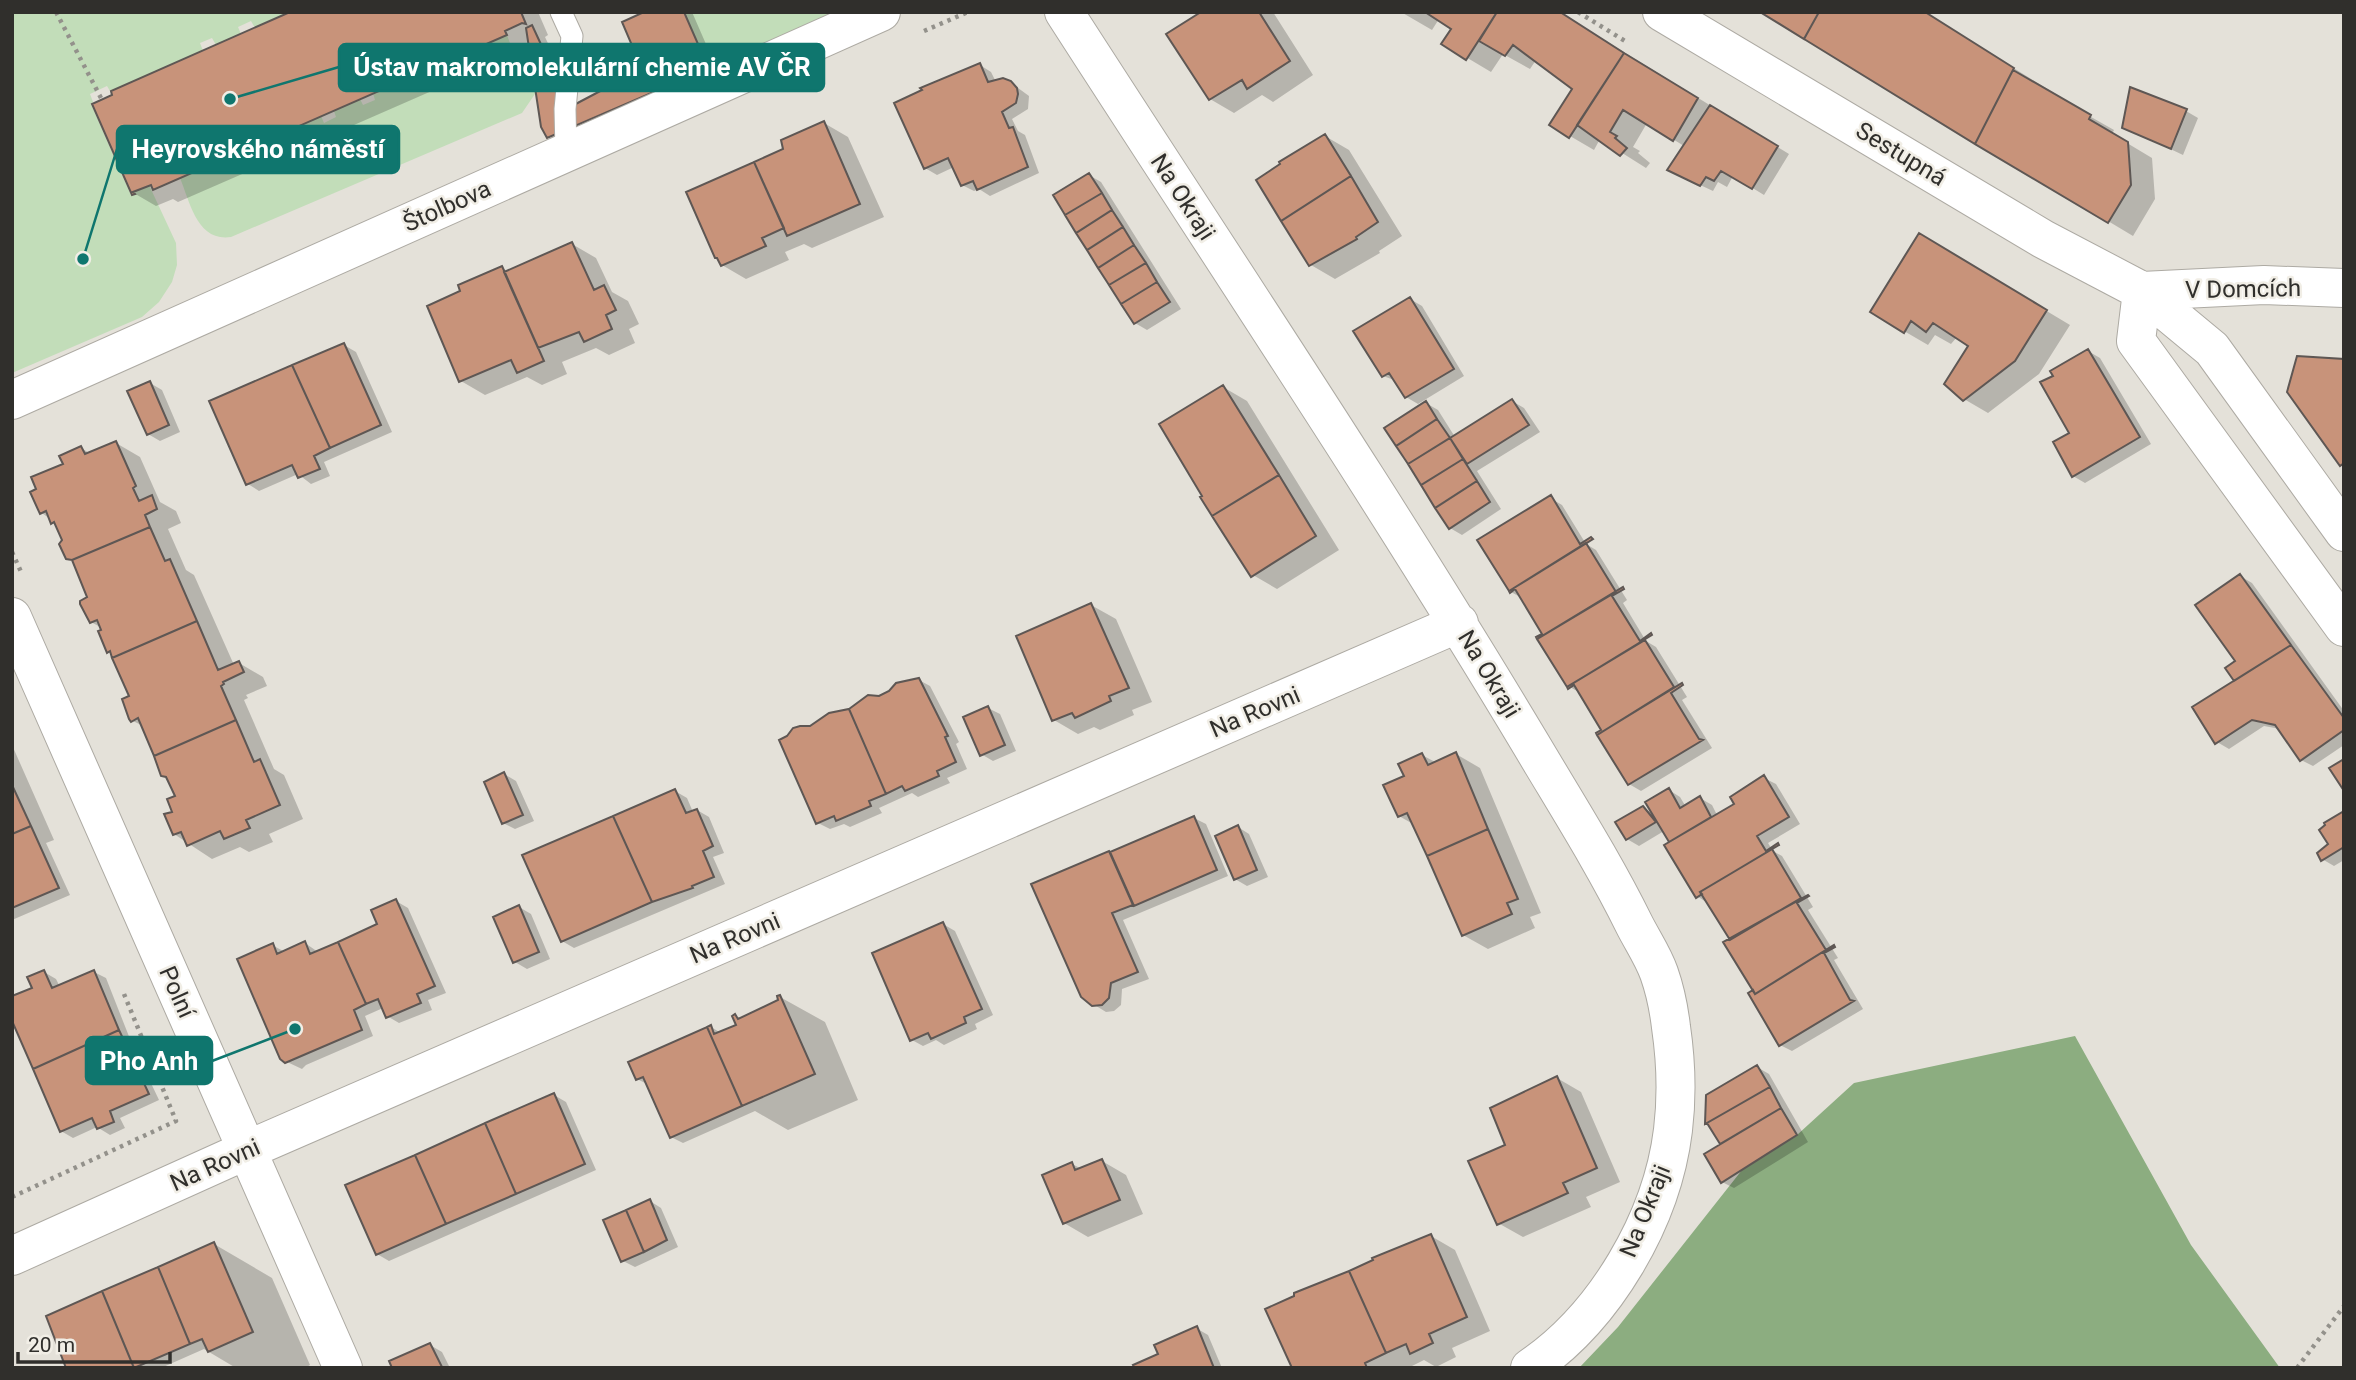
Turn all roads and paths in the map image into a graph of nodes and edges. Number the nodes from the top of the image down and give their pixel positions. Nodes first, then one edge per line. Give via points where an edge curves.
1 (56, 12) edge
2 (561, 12) edge
3 (881, 12) edge
4 (1064, 12) edge
5 (1662, 12) edge
6 (101, 98) dead end
7 (566, 152) junction
8 (2344, 288) edge
9 (2142, 291) junction
10 (12, 400) edge
11 (2344, 532) edge
12 (12, 617) edge
13 (1459, 623) junction
14 (2344, 627) edge
15 (123, 992) dead end
16 (247, 1150) junction
17 (12, 1197) edge
18 (12, 1256) edge
19 (2344, 1306) edge
20 (2298, 1365) edge
21 (343, 1368) edge
22 (1531, 1368) edge
23 (2291, 1368) edge

1 - 6 path
2 - 7 lane via 572,36
3 - 7 street, Štolbova
4 - 13 street, Na Okraji
5 - 9 street, Sestupná via 2043,239
7 - 10 street, Štolbova
8 - 9 street, V Domcích via 2264,285
9 - 11 street, Sestupná via 2212,349
9 - 14 street via 2136,341
12 - 16 street, Polní
13 - 16 street, Na Rovni
13 - 22 street, Na Okraji via 1617,889 1659,972 1671,1027 1673,1131 1662,1181 1642,1231 1586,1320
15 - 17 path via 176,1121
16 - 18 street, Na Rovni
16 - 21 street, Polní
19 - 20 path
20 - 23 path

